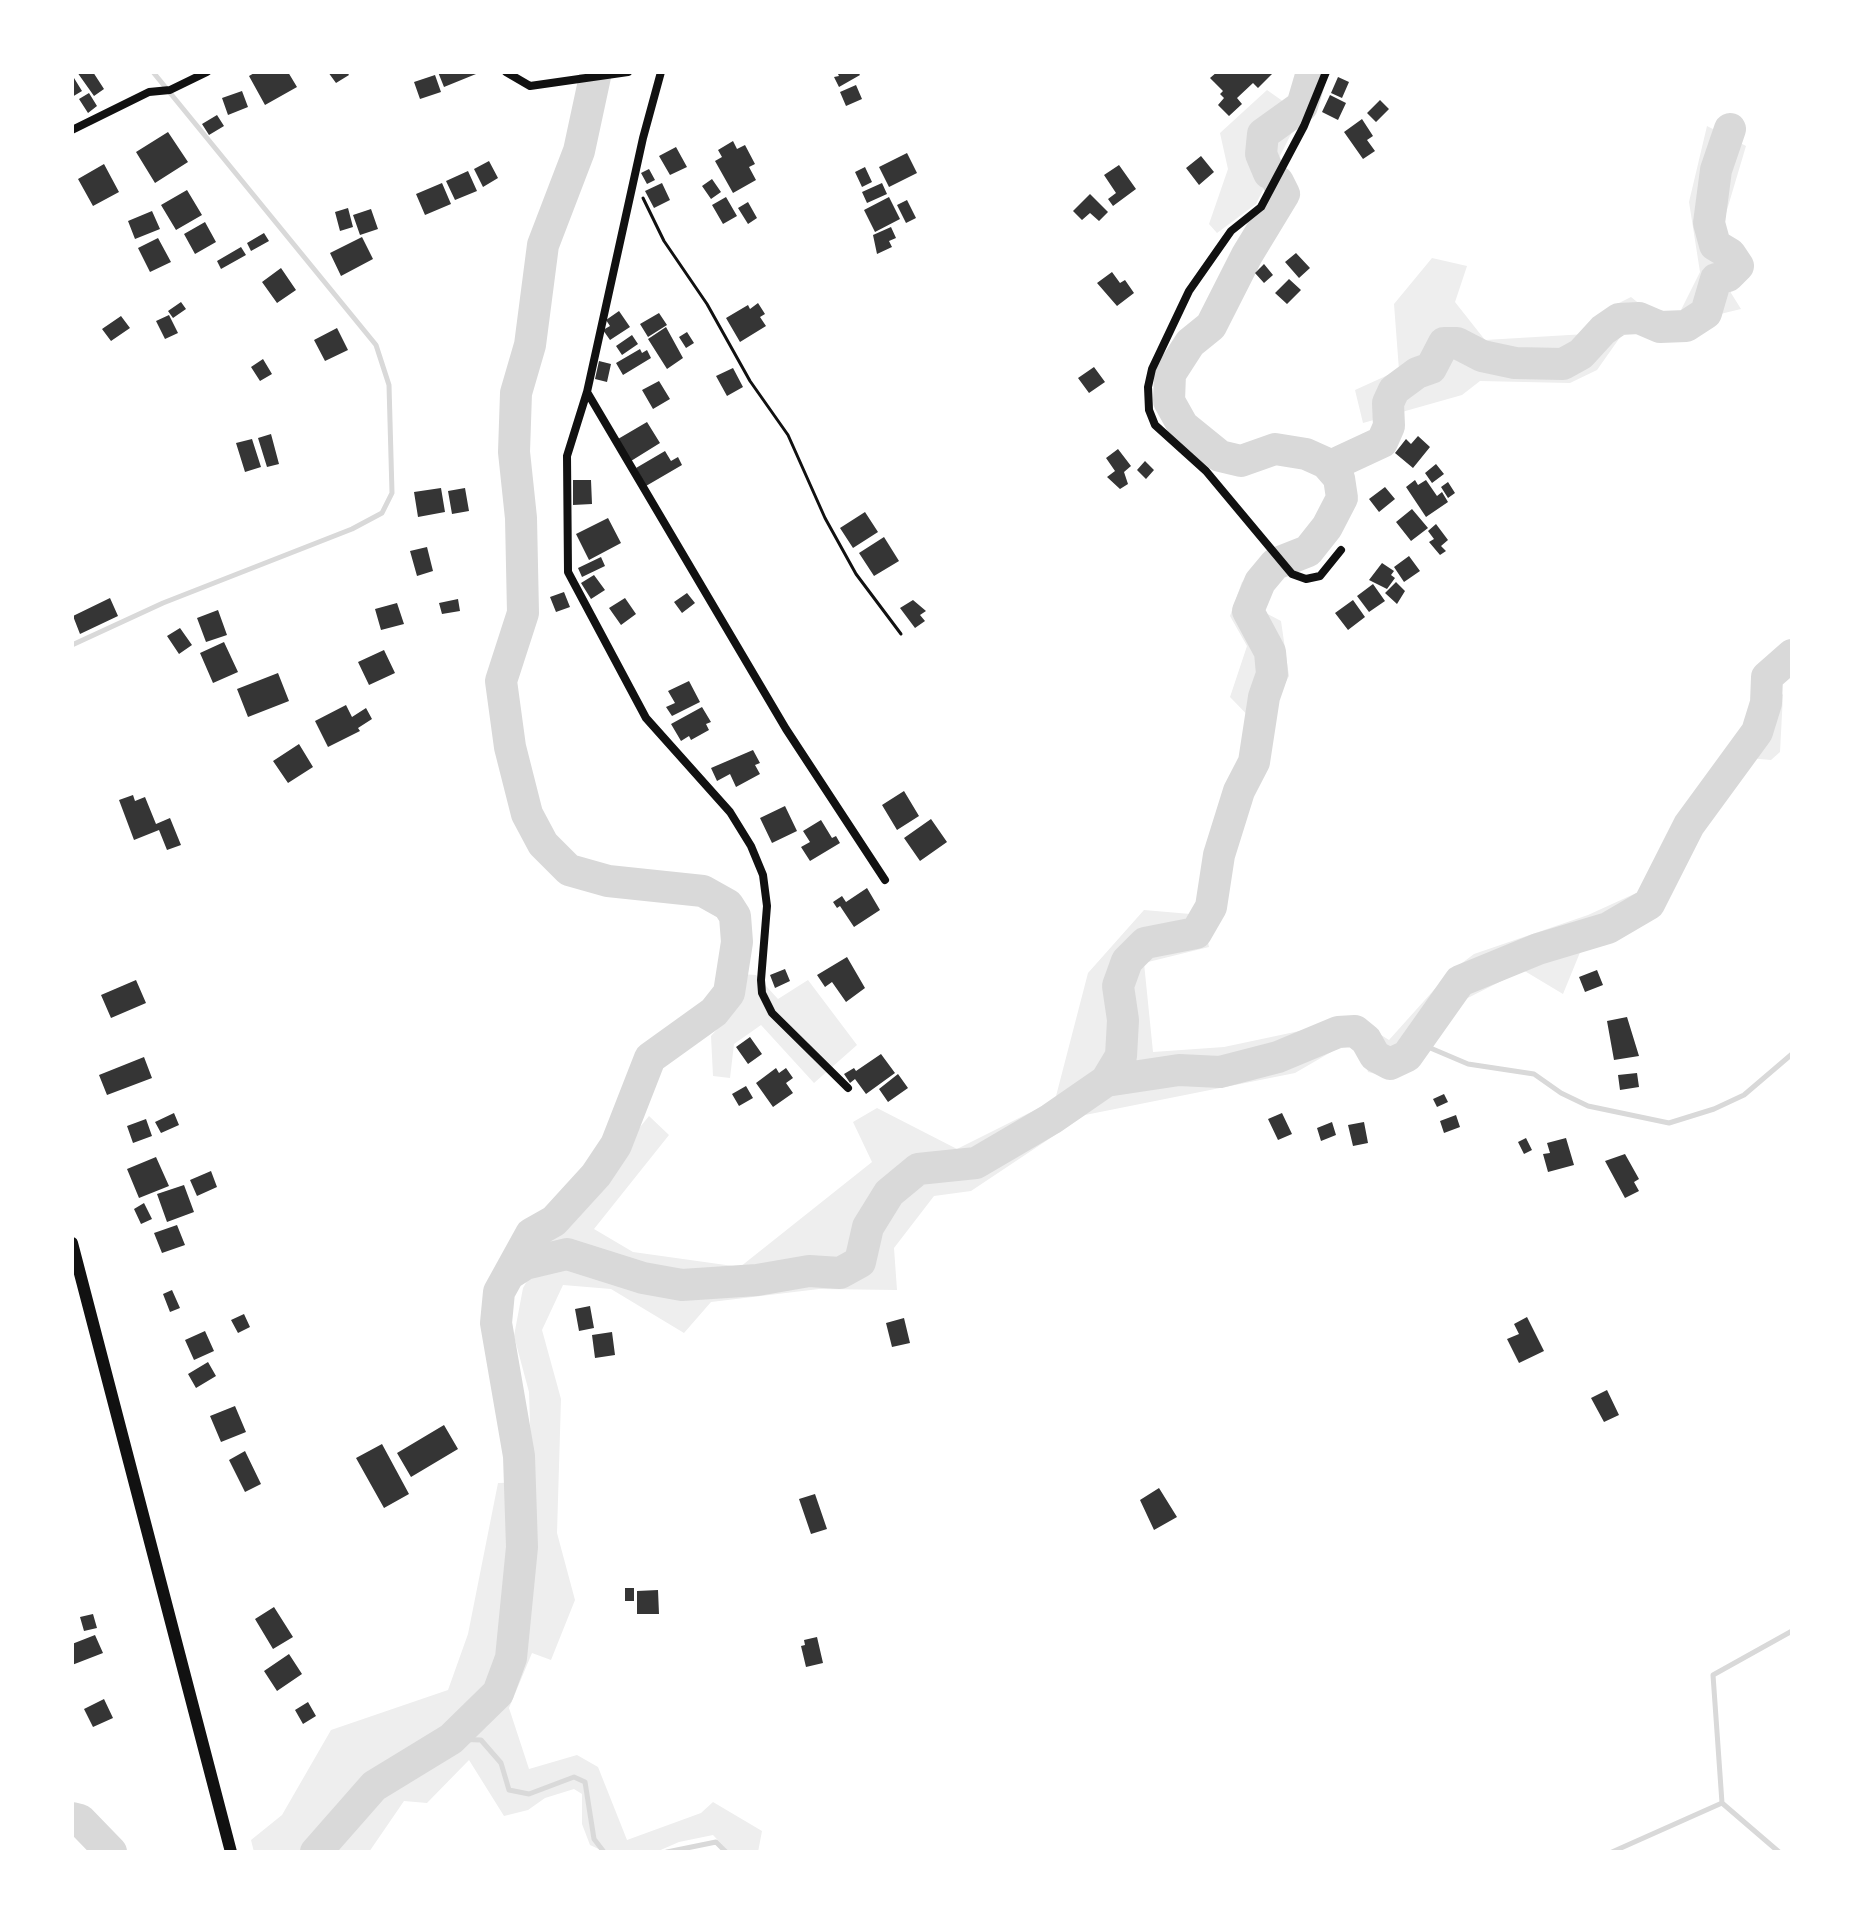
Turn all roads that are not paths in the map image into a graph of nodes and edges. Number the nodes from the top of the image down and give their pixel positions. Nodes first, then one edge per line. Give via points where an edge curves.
1 (207, 72) edge
2 (506, 72) edge
3 (628, 72) edge
4 (661, 72) edge
5 (1326, 72) edge
6 (72, 130) edge
7 (587, 392) junction
8 (1341, 550) dead end
9 (885, 880) dead end
10 (848, 1088) dead end
11 (72, 1243) edge
12 (231, 1852) edge

1 - 6 street via 170,90 149,92
2 - 3 street via 530,86
4 - 7 street
5 - 8 street via 1261,207 1231,231 1189,291 1148,387 1155,425 1206,471 1289,571 1306,579 1320,576
7 - 9 street via 786,729
7 - 10 street via 567,456 568,572 646,718 730,812 751,846 763,875 767,906 761,980 772,1013
11 - 12 highway

